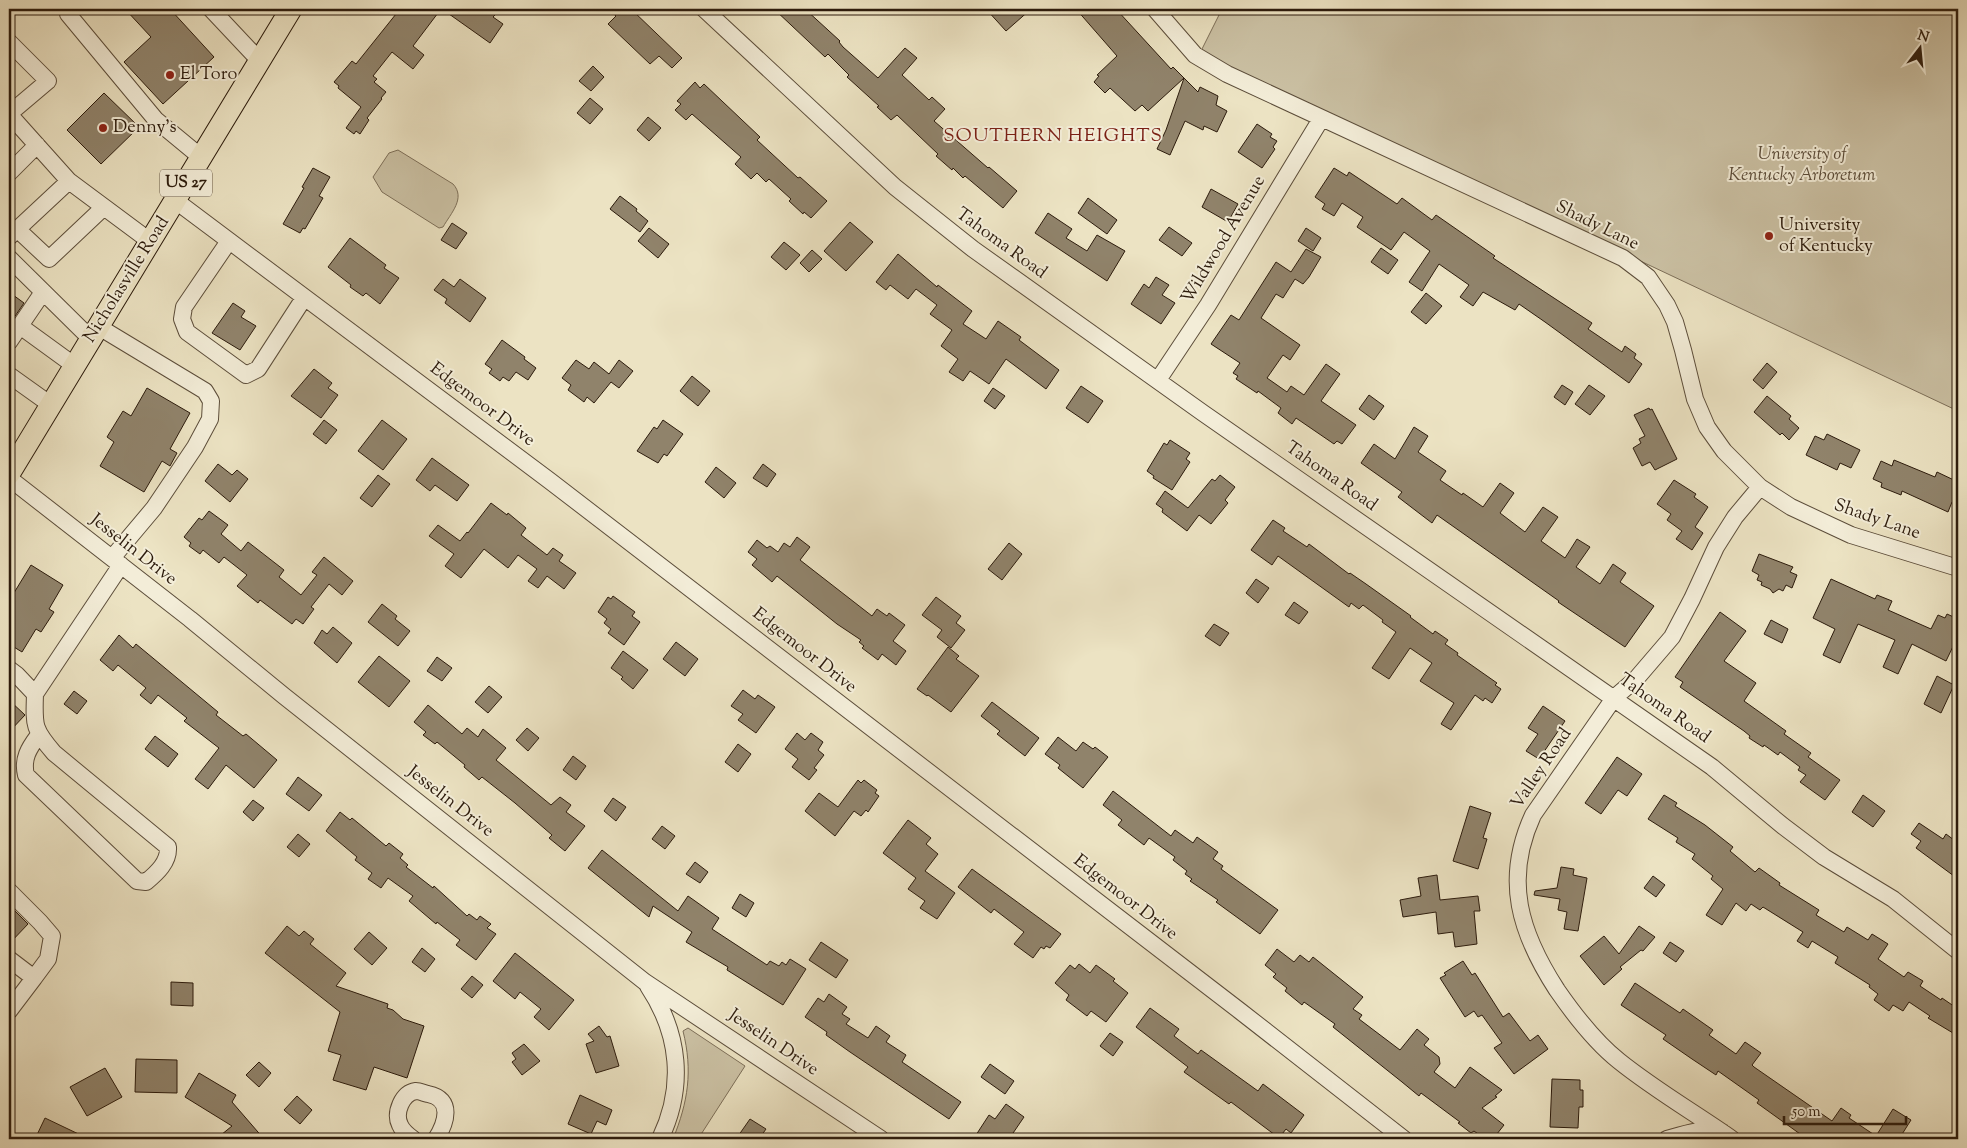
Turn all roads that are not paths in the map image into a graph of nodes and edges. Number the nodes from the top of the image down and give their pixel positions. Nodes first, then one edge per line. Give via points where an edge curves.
1 (210, 9) edge
2 (291, 9) edge
3 (704, 9) edge
4 (1155, 9) edge
5 (68, 14) dead end
6 (9, 42) edge
7 (259, 60) junction
8 (9, 114) edge
9 (1321, 119) junction
10 (37, 145) junction
11 (202, 158) junction
12 (9, 173) edge
13 (69, 182) junction
14 (176, 201) junction
15 (103, 208) junction
16 (13, 233) edge
17 (229, 241) junction
18 (151, 242) junction
19 (9, 258) edge
20 (43, 292) junction
21 (304, 298) junction
22 (20, 326) junction
23 (95, 333) junction
24 (9, 342) edge
25 (75, 366) junction
26 (9, 375) edge
27 (1158, 380) junction
28 (51, 405) junction
29 (9, 476) edge
30 (1760, 487) junction
31 (117, 562) junction
32 (1958, 568) edge
33 (9, 669) edge
34 (35, 694) junction
35 (1614, 698) junction
36 (38, 736) junction
37 (9, 891) edge
38 (1958, 951) edge
39 (9, 959) edge
40 (34, 978) junction
41 (646, 982) junction
42 (9, 1011) edge
43 (1727, 1135) edge
44 (413, 1139) edge
45 (436, 1139) edge
46 (660, 1139) edge
47 (881, 1139) edge
48 (1404, 1139) edge
49 (1667, 1139) edge

1 - 7 street
2 - 7 main road, Nicholasville Road / US 27
3 - 27 street, Tahoma Road via 932,218
4 - 9 street, Shady Lane via 1195,55 1210,65
5 - 11 street via 156,120
6 - 8 street via 48,81
7 - 11 main road, Nicholasville Road / US 27
8 - 10 street
9 - 27 street, Wildwood Avenue via 1208,305
9 - 30 street, Shady Lane via 1624,258 1636,267 1657,288 1675,322 1695,399 1707,427 1724,451
10 - 12 street
10 - 13 street
11 - 14 main road, Nicholasville Road / US 27
13 - 15 street
13 - 16 street
14 - 17 street, Edgemoor Drive
14 - 18 main road, Nicholasville Road / US 27
15 - 16 street via 49,259
15 - 18 street
17 - 21 street, Edgemoor Drive
17 - 21 street via 184,307 182,319 187,332 246,375 258,369
18 - 23 main road, Nicholasville Road / US 27
19 - 20 street
20 - 22 street
20 - 23 street
21 - 48 street, Edgemoor Drive via 566,493
22 - 24 street
22 - 25 street
23 - 25 main road, Nicholasville Road / US 27
23 - 31 street via 205,391 211,401 210,419 195,446
25 - 28 main road, Nicholasville Road / US 27
26 - 28 street
27 - 35 street, Tahoma Road
28 - 29 main road, Nicholasville Road / US 27
29 - 31 street, Jesselin Drive
30 - 32 street, Shady Lane via 1791,507 1851,535
30 - 35 street, Valley Road via 1716,547 1672,637 1636,679
31 - 34 street
31 - 41 street, Jesselin Drive
33 - 34 street
34 - 36 street via 34,721
35 - 38 street, Tahoma Road via 1712,767 1824,857 1893,899
35 - 43 street, Valley Road via 1545,796 1526,831 1517,875 1525,929 1543,967 1569,1007 1602,1045 1642,1078
36 - 36 street via 54,753 168,847 160,870 146,882 137,881 26,774 23,765 27,751
37 - 40 street via 52,936 48,959
39 - 40 street
40 - 42 street
41 - 46 street via 657,999 669,1030 675,1063 676,1092
41 - 47 street, Jesselin Drive
43 - 49 street via 1715,1130 1697,1131
44 - 45 street via 400,1125 398,1111 404,1098 416,1092 441,1099 446,1108 445,1123

